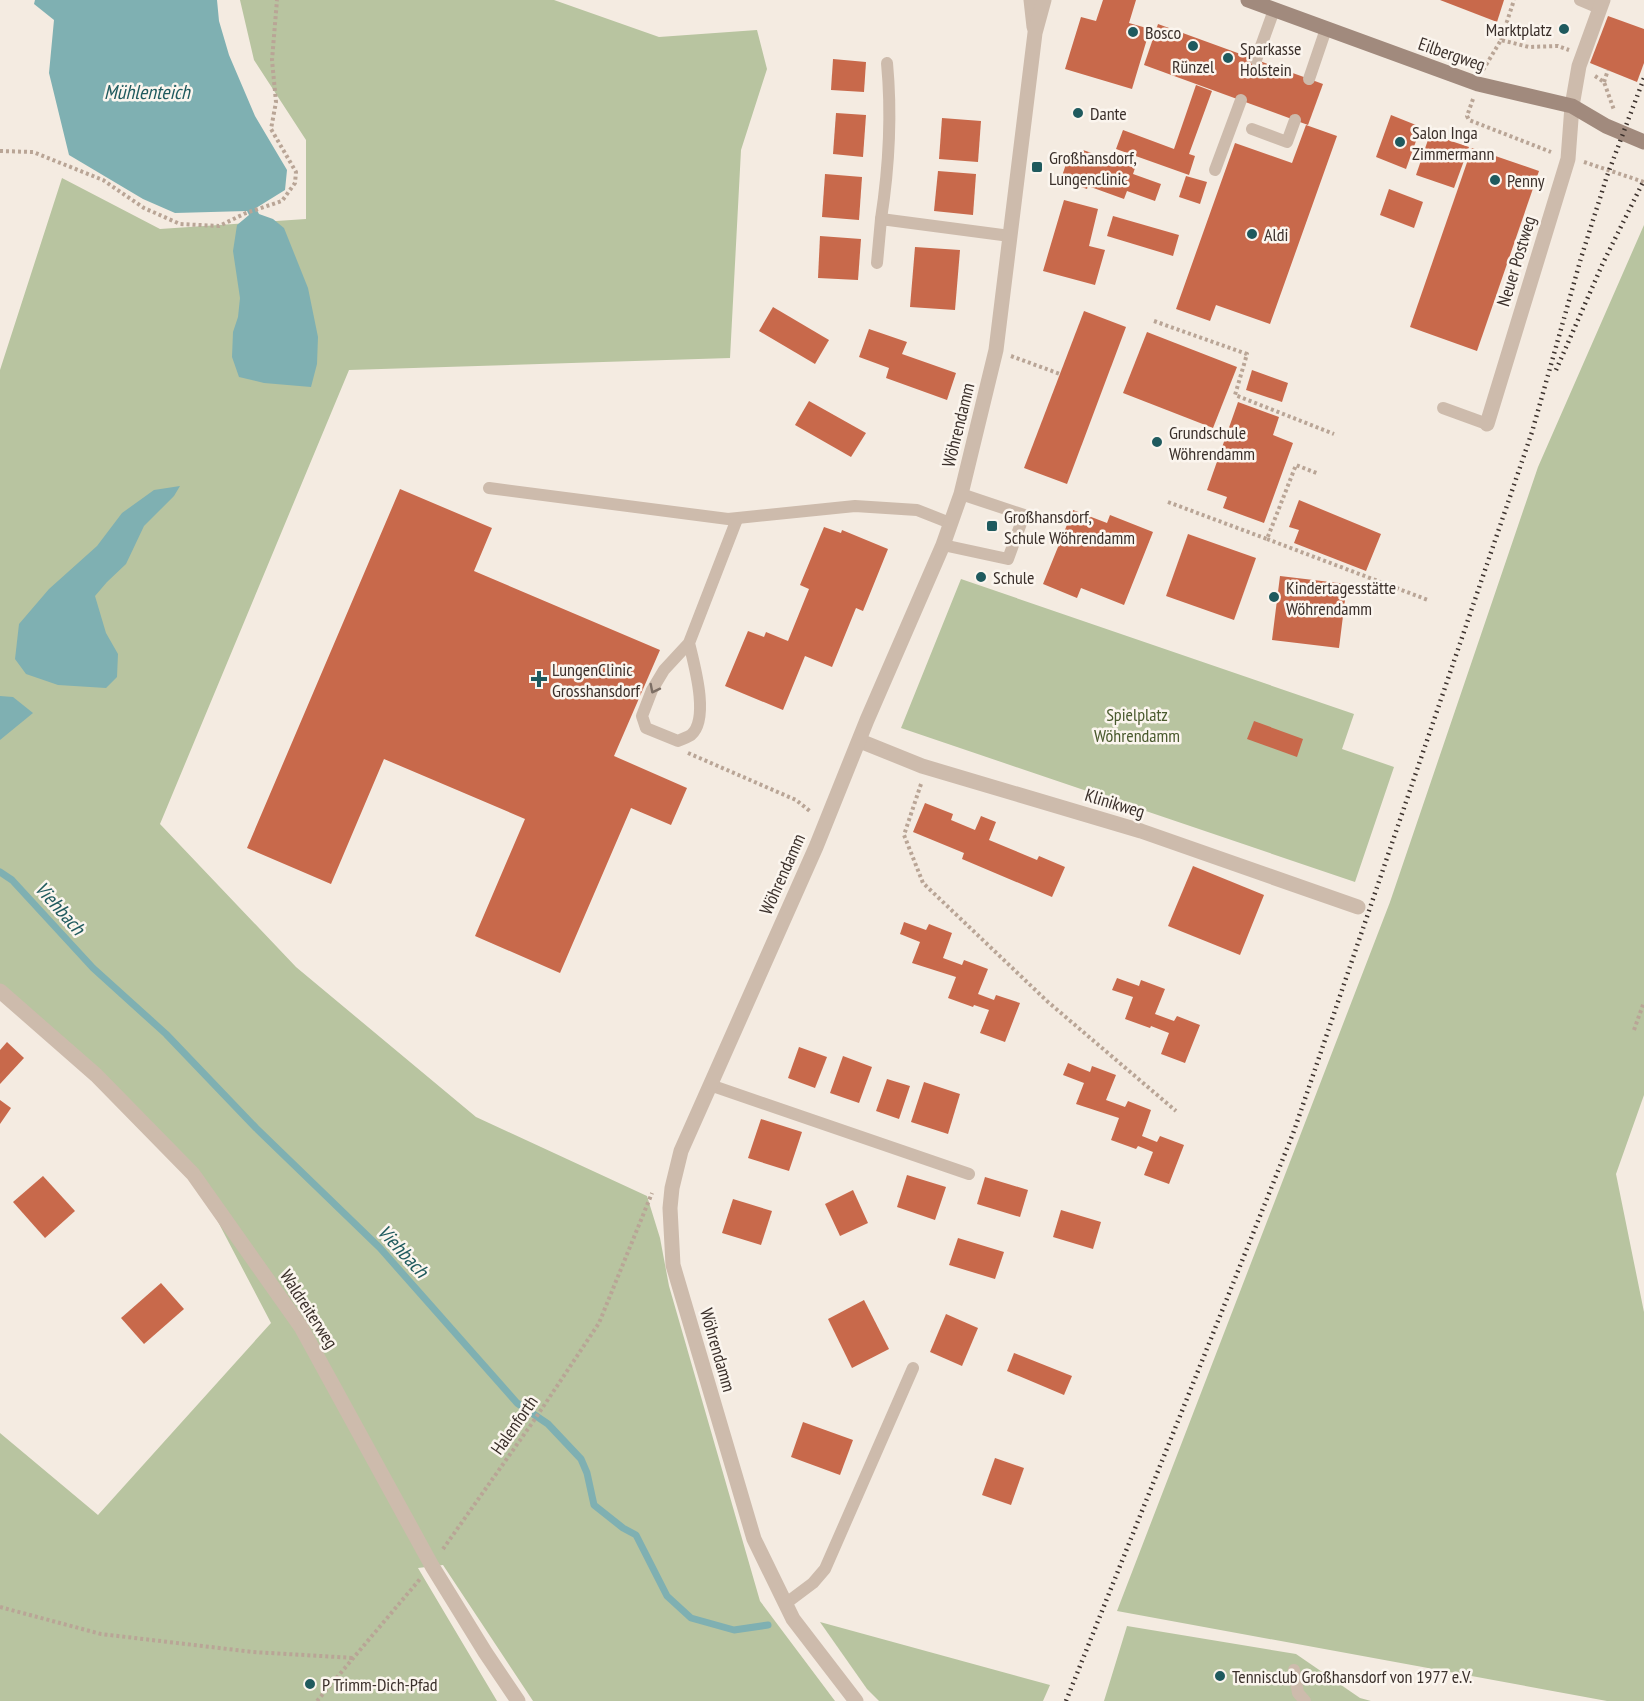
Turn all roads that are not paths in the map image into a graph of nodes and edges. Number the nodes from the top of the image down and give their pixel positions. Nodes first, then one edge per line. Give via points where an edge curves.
1 (1031, 0) edge
2 (1044, 0) edge
3 (1248, 0) edge
4 (1580, 0) edge
5 (1601, 4) edge
6 (1277, 7) edge
7 (1326, 29) junction
8 (1035, 33) junction
9 (1256, 60) dead end
10 (887, 63) dead end
11 (1309, 79) dead end
12 (1241, 100) dead end
13 (1572, 106) junction
14 (1295, 120) dead end
15 (1252, 129) dead end
16 (1644, 142) edge
17 (1215, 170) dead end
18 (881, 219) junction
19 (1010, 236) junction
20 (877, 263) dead end
21 (1443, 408) dead end
22 (1487, 424) joint
23 (489, 488) dead end
24 (961, 494) junction
25 (737, 519) junction
26 (950, 523) junction
27 (943, 545) junction
28 (689, 643) junction
29 (860, 741) junction
30 (1358, 907) dead end
31 (0, 991) edge
32 (710, 1085) junction
33 (969, 1174) dead end
34 (912, 1368) dead end
35 (785, 1604) junction
36 (1294, 1670) dead end
37 (518, 1701) edge
38 (856, 1701) edge
39 (1305, 1701) edge

1 - 8 street, Wöhrendamm
2 - 8 street, Wöhrendamm
3 - 6 main road, Eilbergweg
4 - 5 lane
5 - 13 street, Neuer Postweg via 1582,55
6 - 7 main road, Eilbergweg
6 - 9 lane
7 - 11 lane
7 - 13 main road, Eilbergweg via 1478,84
8 - 19 street, Wöhrendamm
10 - 18 lane via 891,104
12 - 17 lane
13 - 16 main road, Eilbergweg
13 - 22 street, Neuer Postweg via 1568,159
14 - 15 lane via 1287,142
18 - 19 lane
18 - 20 lane
19 - 24 street, Wöhrendamm via 996,350
21 - 22 lane
23 - 25 lane
24 - 26 street, Wöhrendamm
24 - 27 lane via 1024,515 1008,559
25 - 26 lane via 855,506 917,510
25 - 28 lane
26 - 27 street, Wöhrendamm
27 - 29 street, Wöhrendamm
28 -> 28 lane via 664,670 642,716 646,728 678,741 692,735 698,723 700,689
29 - 30 street, Klinikweg via 922,766 1141,831
29 - 32 street, Wöhrendamm
31 - 37 street, Waldreiterweg via 96,1076 193,1174 301,1328 432,1566
32 - 33 lane
32 - 35 street, Wöhrendamm via 681,1151 672,1188 673,1265 754,1539
34 - 35 lane via 825,1569
35 - 38 street, Wöhrendamm
36 - 39 lane via 1298,1693

